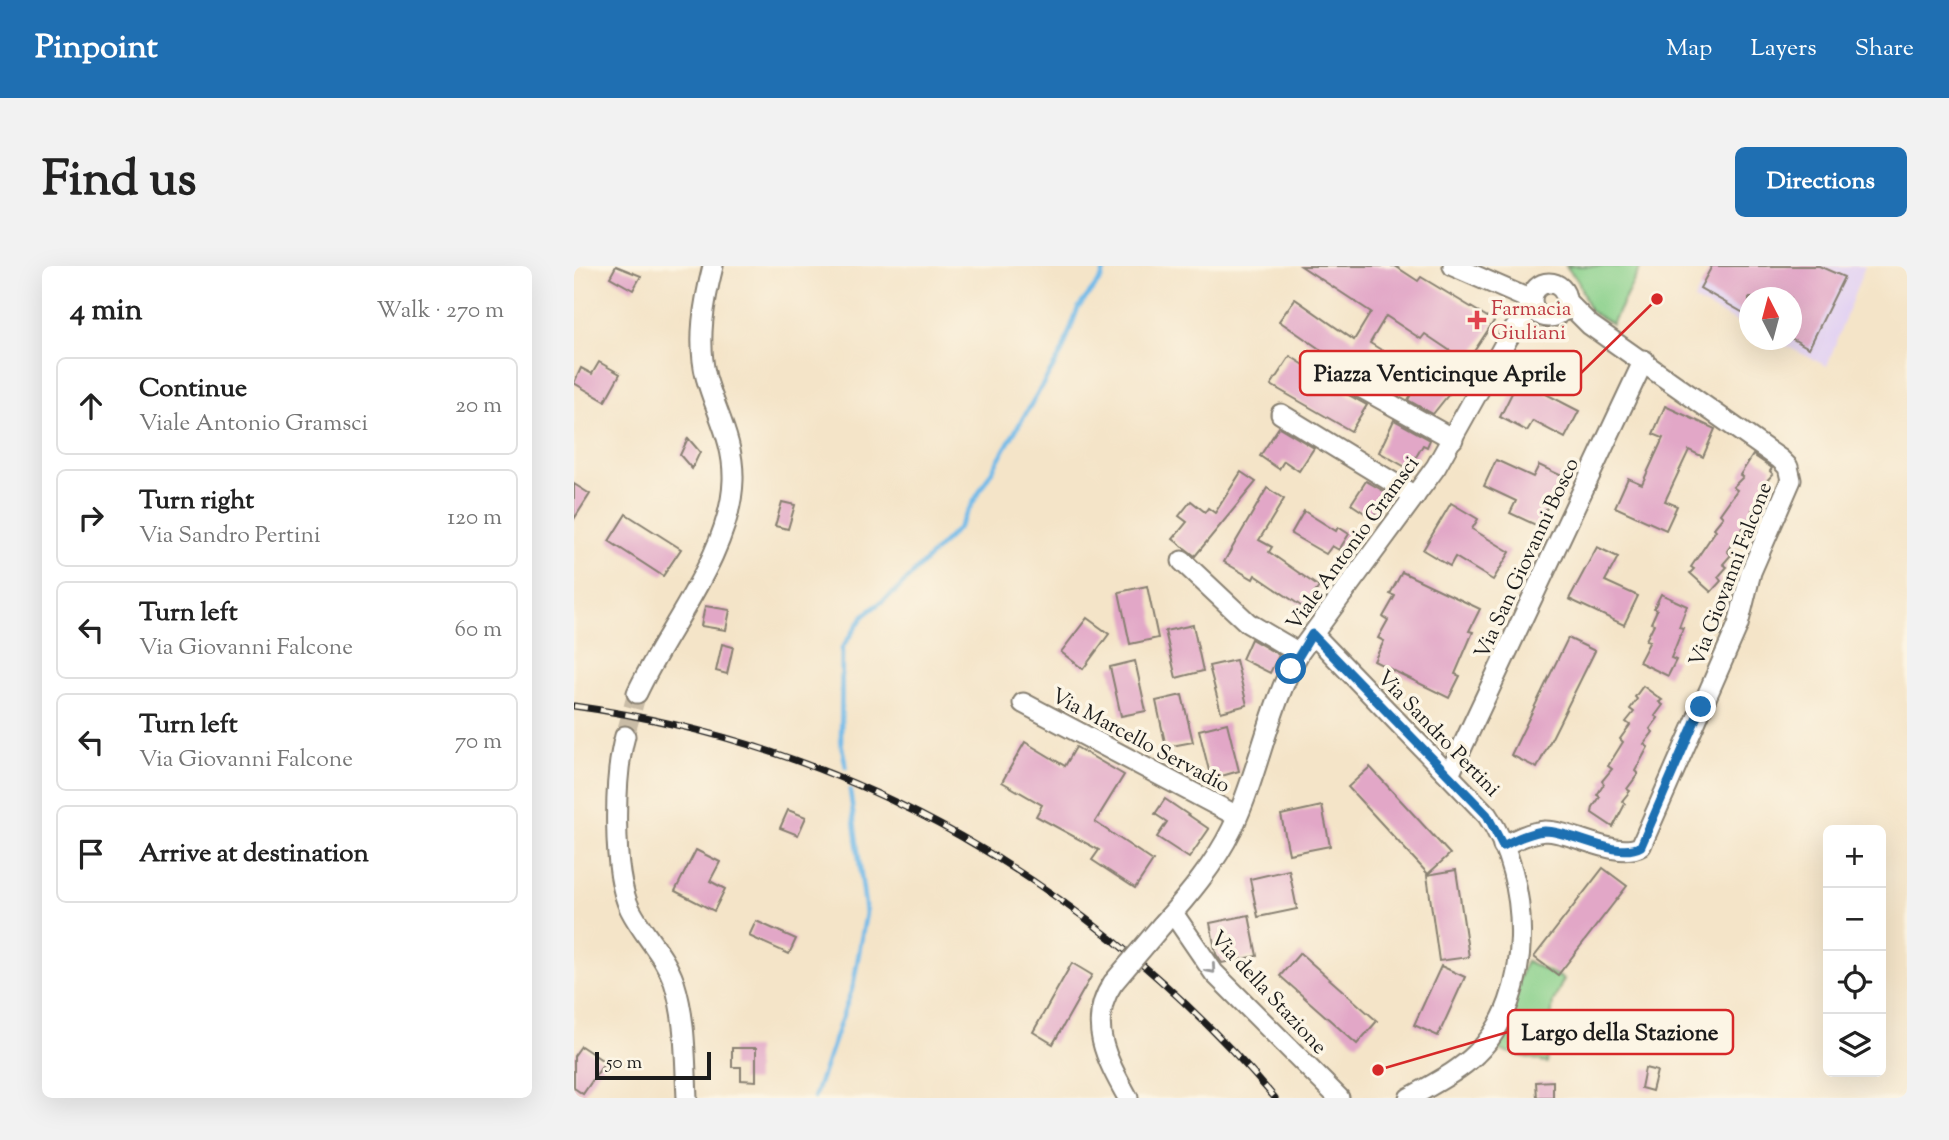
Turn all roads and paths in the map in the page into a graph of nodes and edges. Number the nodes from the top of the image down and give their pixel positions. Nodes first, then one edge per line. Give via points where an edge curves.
1 (713, 266) edge
2 (1453, 266) edge
3 (1542, 266) edge
4 (1555, 266) edge
5 (1545, 301) junction
6 (1644, 360) junction
7 (1324, 367) dead end
8 (1281, 414) dead end
9 (1453, 439) junction
10 (1415, 496) junction
11 (1182, 561) dead end
12 (1312, 634) junction
13 (1299, 653) junction
14 (637, 693) tunnel mouth
15 (1023, 704) dead end
16 (625, 736) tunnel mouth
17 (1450, 775) junction
18 (1237, 817) junction
19 (1503, 846) junction
20 (1167, 919) junction
21 (1417, 1093) edge
22 (687, 1098) edge
23 (1128, 1098) edge
24 (1339, 1098) edge

1 - 14 street via 702,356 730,446 731,499 724,527 690,599
2 - 5 street
3 - 5 street
4 - 5 street
5 - 6 street
5 - 9 street, Viale Antonio Gramsci via 1508,338
6 - 17 street, Via San Giovanni Bosco
6 - 19 street, Via Giovanni Falcone via 1783,461 1790,471 1789,487 1751,572 1738,625 1641,846 1626,850 1544,831
7 - 9 street
8 - 10 street
9 - 10 street, Viale Antonio Gramsci
10 - 12 street, Viale Antonio Gramsci
11 - 13 street via 1248,624
12 - 13 street, Viale Antonio Gramsci
12 - 17 street, Via Sandro Pertini
13 - 18 street, Viale Antonio Gramsci
15 - 18 street, Via Marcello Servadio
16 - 22 street via 617,789 622,884 631,912 661,955 678,996
17 - 19 street, Via Sandro Pertini via 1487,815
18 - 20 street, Viale Antonio Gramsci via 1222,848
19 - 21 street, Via Sandro Pertini via 1519,924 1516,983 1486,1044 1465,1064
20 - 23 street, Viale Antonio Gramsci, bridge via 1113,983 1100,1007 1107,1057
20 -> 24 street, Via della Stazione via 1214,973

